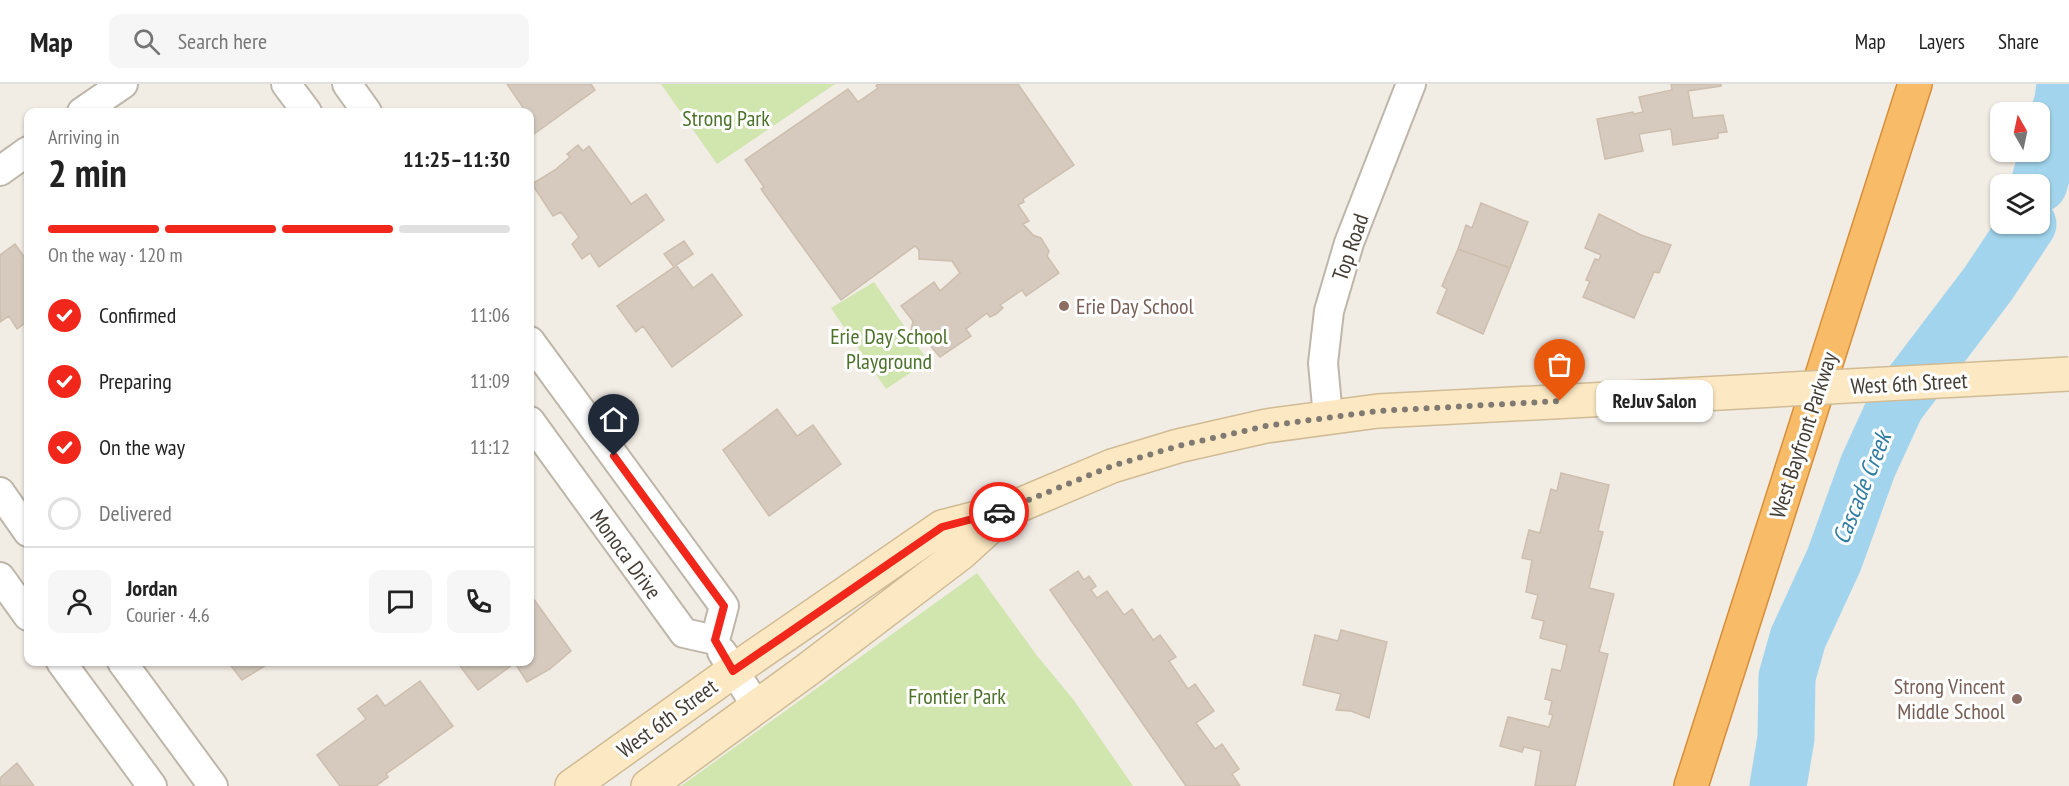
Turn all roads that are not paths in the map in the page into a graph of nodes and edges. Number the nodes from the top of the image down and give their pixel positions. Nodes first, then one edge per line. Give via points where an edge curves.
1 (123, 84) edge
2 (286, 84) edge
3 (347, 84) edge
4 (1411, 84) edge
5 (1915, 84) edge
6 (88, 108) edge
7 (304, 108) edge
8 (364, 108) edge
9 (24, 154) edge
10 (0, 171) edge
11 (534, 346) edge
12 (2069, 374) edge
13 (1328, 417) junction
14 (534, 427) edge
15 (0, 492) edge
16 (1008, 510) junction
17 (24, 526) edge
18 (0, 577) edge
19 (24, 610) edge
20 (715, 640) junction
21 (64, 666) edge
22 (125, 666) edge
23 (733, 671) junction
24 (758, 707) junction
25 (152, 786) edge
26 (213, 786) edge
27 (572, 786) edge
28 (648, 786) edge
29 (1691, 786) edge

1 - 6 street
2 - 7 street
3 - 8 street
4 - 13 street, Top Road via 1349,243 1329,311 1323,363
5 - 29 highway, West Bayfront Parkway
9 - 10 street
11 - 20 street via 724,606
12 - 13 main road, West 6th Street, bridge via 1378,411
13 - 16 main road, West 6th Street via 1178,446 1112,466
14 - 20 street, Monoca Drive via 684,633
15 - 17 street
16 - 23 main road, West 6th Street via 942,527
16 - 24 main road, West 6th Street via 961,553
18 - 19 street
20 - 23 street
21 - 25 street
22 - 26 street
23 - 24 street
23 - 27 main road, West 6th Street
24 - 28 main road, West 6th Street

